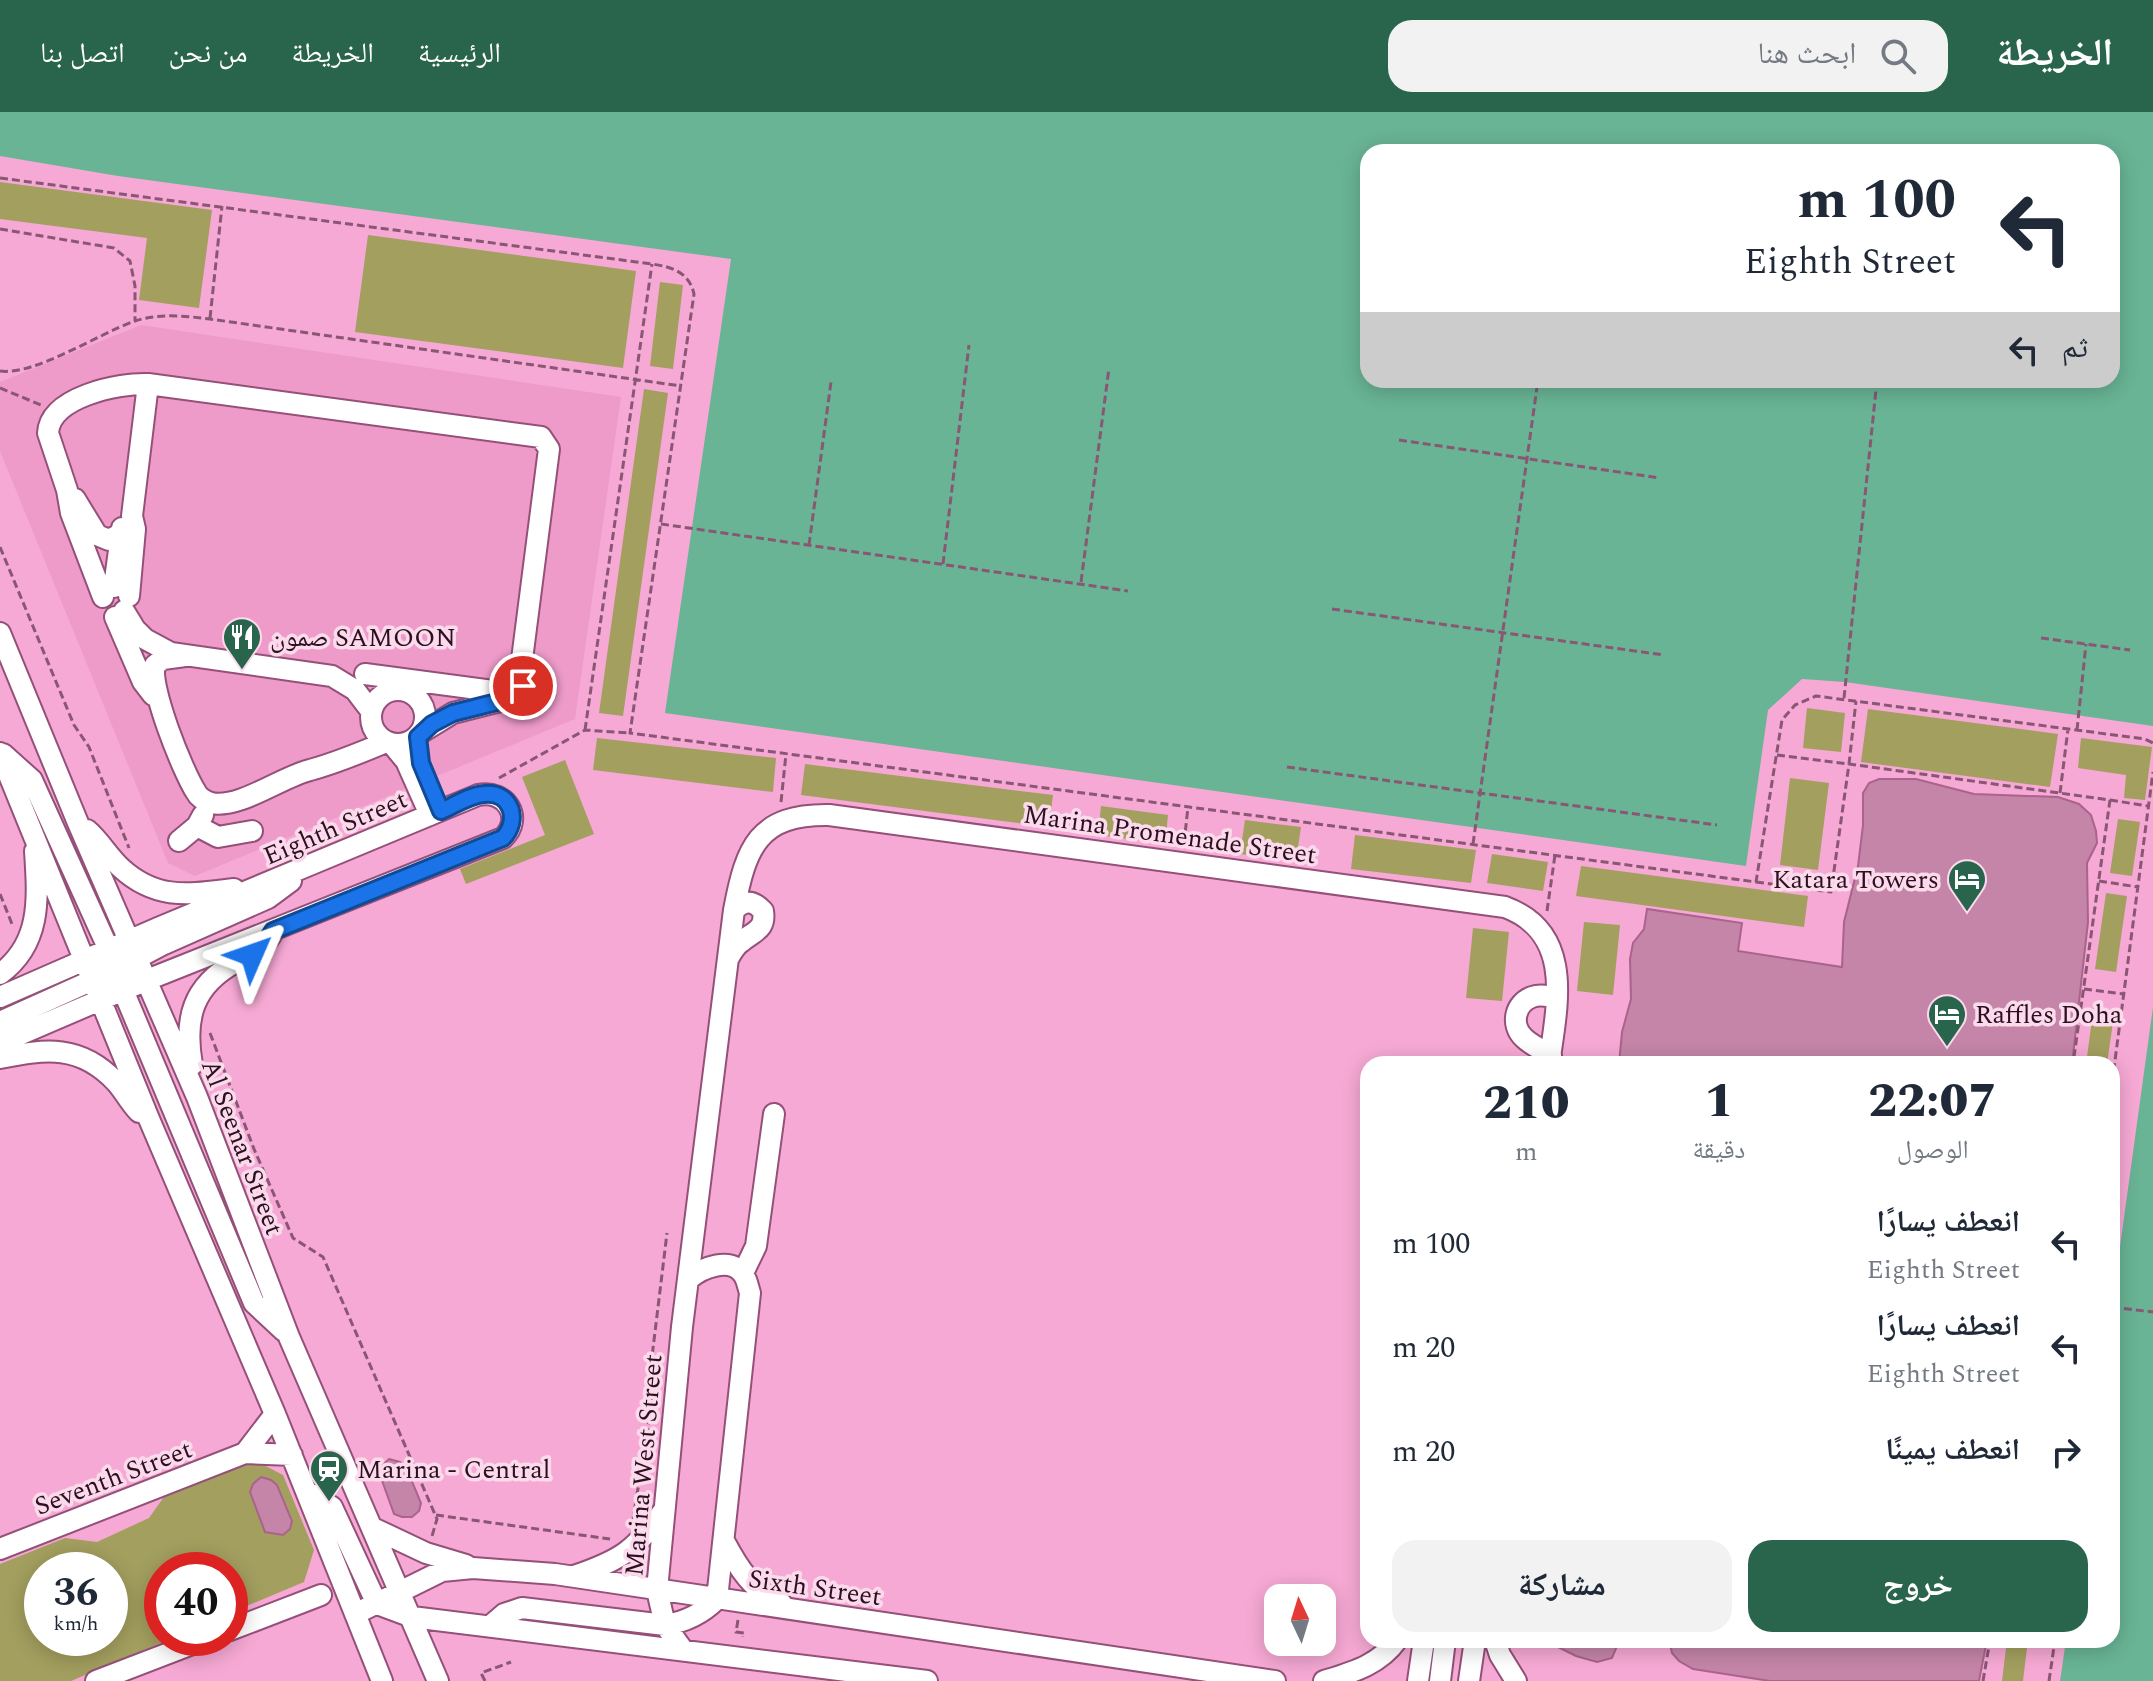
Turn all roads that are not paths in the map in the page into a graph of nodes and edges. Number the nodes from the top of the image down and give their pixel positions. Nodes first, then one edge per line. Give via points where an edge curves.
1 (148, 384) junction
2 (67, 490) junction
3 (132, 516) junction
4 (120, 534) junction
5 (117, 601) junction
6 (0, 633) edge
7 (185, 656) junction
8 (319, 673) junction
9 (365, 674) junction
10 (520, 675) junction
11 (401, 690) junction
12 (156, 698) junction
13 (381, 732) junction
14 (420, 734) junction
15 (0, 753) edge
16 (205, 801) junction
17 (436, 813) junction
18 (779, 821) joint
19 (78, 823) junction
20 (197, 826) junction
21 (252, 831) dead end
22 (34, 835) junction
23 (179, 841) dead end
24 (315, 863) junction
25 (258, 887) junction
26 (734, 910) junction
27 (273, 931) junction
28 (85, 960) junction
29 (726, 961) junction
30 (116, 966) junction
31 (0, 974) edge
32 (147, 980) junction
33 (0, 997) edge
34 (1557, 998) junction
35 (101, 1000) junction
36 (0, 1022) edge
37 (0, 1043) edge
38 (1546, 1056) edge
39 (1550, 1056) edge
40 (0, 1058) edge
41 (197, 1097) junction
42 (774, 1114) dead end
43 (149, 1119) junction
44 (696, 1226) junction
45 (721, 1266) junction
46 (743, 1273) junction
47 (689, 1279) junction
48 (289, 1337) junction
49 (275, 1414) junction
50 (245, 1453) junction
51 (292, 1455) junction
52 (306, 1491) junction
53 (664, 1510) junction
54 (373, 1528) junction
55 (724, 1541) junction
56 (0, 1549) edge
57 (473, 1568) junction
58 (572, 1577) junction
59 (657, 1590) junction
60 (400, 1591) junction
61 (321, 1595) dead end
62 (717, 1599) junction
63 (377, 1604) junction
64 (796, 1611) junction
65 (355, 1614) junction
66 (412, 1617) junction
67 (248, 1623) edge
68 (665, 1625) junction
69 (490, 1626) junction
70 (1391, 1648) edge
71 (1423, 1648) edge
72 (1444, 1648) edge
73 (1474, 1648) edge
74 (1498, 1648) edge
75 (683, 1650) junction
76 (161, 1656) edge
77 (791, 1672) edge
78 (919, 1680) edge
79 (96, 1681) edge
80 (382, 1681) edge
81 (438, 1681) edge
82 (1275, 1681) edge
83 (1324, 1681) edge
84 (1418, 1681) edge
85 (1440, 1681) edge
86 (1469, 1681) edge
87 (1516, 1681) edge

1 - 2 street via 102,390 56,411 48,433
1 - 3 street
1 - 10 street via 541,437 549,456
2 - 4 street via 97,535 109,540
2 - 5 street via 69,507
3 - 4 street
3 - 5 street via 135,529
4 - 5 street
5 - 7 street via 145,639
5 - 12 street via 143,682
6 - 19 street, Al Seenar Street
7 - 8 street
7 - 12 street via 155,665
8 - 9 street
8 - 13 street via 355,690
9 - 10 street via 499,691
9 - 11 street
10 - 14 street via 523,686 513,698 453,713
11 - 13 street via 382,695
11 - 14 street via 416,696 424,709
12 - 16 street via 195,791
13 - 14 street via 406,744
13 - 16 street via 230,803
13 - 17 street via 406,761
14 - 17 street via 421,763
15 - 22 street, Al Seenar Street
15 - 30 street via 32,780
16 - 20 street
17 - 24 street, Eighth Street
17 - 27 street, Eighth Street via 487,793 502,798 512,810 512,826 503,838
18 - 26 street, Marina West Street via 748,855
18 - 34 street, Marina Promenade Street via 829,815 1481,902 1522,913 1544,935 1557,971
19 - 25 street via 118,866 159,891
19 - 30 street, Al Seenar Street
20 - 21 street via 218,837
20 - 23 street
22 - 28 street, Al Seenar Street
22 - 31 street via 38,896 32,934
24 - 25 street, Eighth Street
24 - 30 street via 268,898
25 - 30 street, Eighth Street
26 - 29 street, Marina West Street
26 - 29 street via 742,903 758,905 764,924
27 - 32 street
27 - 41 street via 263,947 214,979 193,1006 188,1043
28 - 30 street, Al Seenar Street
28 - 33 street
29 - 44 street, Marina West Street
30 - 32 street, Al Seenar Street
30 - 35 street, Al Seenar Street
30 - 36 street
30 - 48 street via 254,1303
32 - 41 street, Al Seenar Street
34 - 38 street via 1532,997 1521,1004 1515,1018 1523,1038
34 - 39 street
35 - 37 street
35 - 43 street, Al Seenar Street
40 - 43 street via 42,1050 77,1055 108,1075
41 - 48 street, Al Seenar Street
42 - 46 street via 756,1246
43 - 49 street, Al Seenar Street
44 - 45 street
44 - 47 street, Marina West Street
45 - 46 street
45 - 47 street via 705,1267
46 - 55 street via 749,1310
47 - 53 street, Marina West Street
48 - 54 street, Al Seenar Street
49 - 50 street
49 - 51 street, Al Seenar Street
50 - 51 street, Seventh Street
50 - 56 street, Seventh Street
51 - 52 street, Al Seenar Street
52 - 63 street via 332,1507
52 - 65 street, Al Seenar Street
53 - 58 street via 631,1551
53 - 59 street, Marina West Street
54 - 57 street
54 - 60 street, Al Seenar Street
55 - 62 street
55 - 64 street via 750,1583
57 - 58 street, Sixth Street
57 - 60 street, Sixth Street via 442,1571
58 - 59 street, Sixth Street
59 - 62 street, Sixth Street
59 - 68 street, Marina West Street
60 - 63 street, Sixth Street
60 - 66 street, Al Seenar Street
61 - 67 street
62 - 64 street, Sixth Street
62 - 68 street via 688,1620
63 - 65 street, Sixth Street
63 - 66 street
64 - 82 street, Sixth Street
65 - 80 street, Al Seenar Street
66 - 69 street
66 - 81 street, Al Seenar Street
68 - 69 street via 522,1608
68 - 75 street, Marina West Street
69 - 75 street
70 - 83 street via 1375,1663
71 - 84 street
72 - 85 street
73 - 86 street
74 - 87 street
75 - 77 street via 741,1657
76 - 79 street
77 - 78 street

